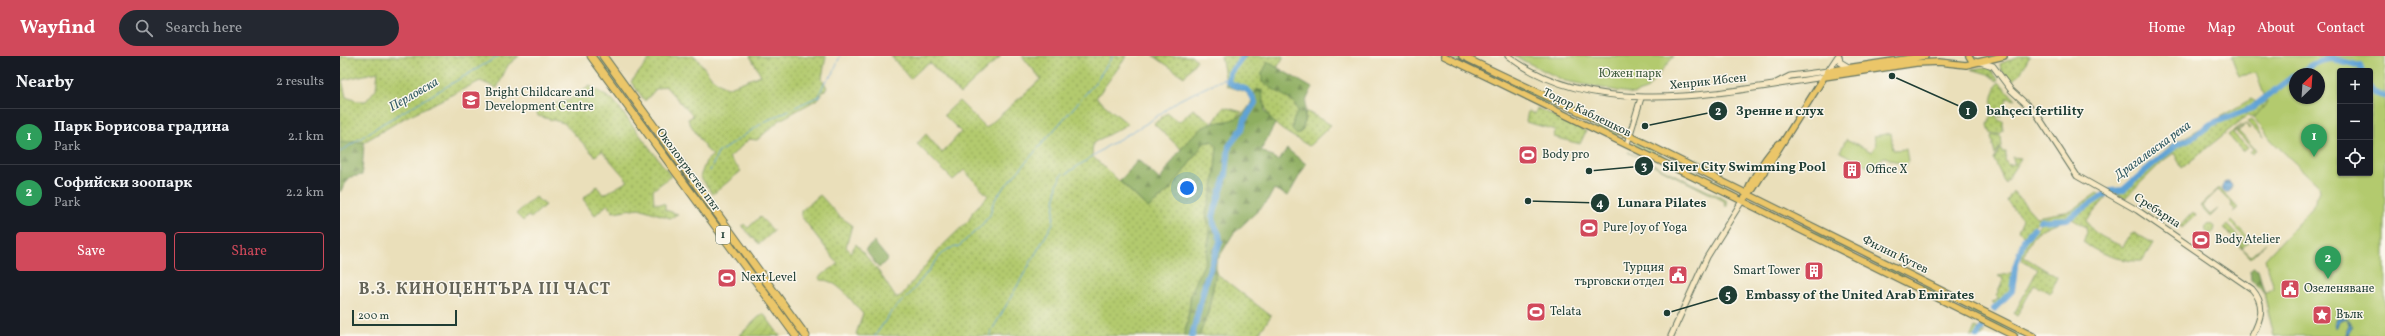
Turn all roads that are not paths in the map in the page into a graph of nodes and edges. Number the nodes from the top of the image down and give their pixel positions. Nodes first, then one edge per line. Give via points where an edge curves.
1 (591, 56) edge
2 (603, 56) edge
3 (1444, 56) edge
4 (1462, 56) edge
5 (1508, 56) edge
6 (1839, 56) edge
7 (1925, 56) edge
8 (1969, 56) edge
9 (2002, 57) edge
10 (1979, 62) junction
11 (1850, 68) junction
12 (1996, 69) junction
13 (1828, 71) junction
14 (1824, 77) junction
15 (1776, 84) junction
16 (1641, 98) junction
17 (1629, 136) junction
18 (1626, 144) junction
19 (675, 154) junction
20 (690, 166) dead end
21 (698, 177) dead end
22 (1747, 194) junction
23 (707, 198) junction
24 (1742, 201) junction
25 (769, 284) junction
26 (790, 305) dead end
27 (800, 319) dead end
28 (796, 336) edge
29 (807, 336) edge
30 (1670, 336) edge
31 (2014, 336) edge
32 (2033, 336) edge
33 (2252, 336) edge

1 - 28 highway, Околовръстен път / 1
2 - 19 highway, Околовръстен път / 1
3 - 18 main road, Тодор Каблешков
4 - 17 main road, Тодор Каблешков
5 - 16 main road, Хенрик Ибсен via 1552,82 1613,95
6 - 11 main road via 1840,62
6 - 13 main road
7 - 11 main road
8 - 10 main road via 1972,61
9 - 10 main road
9 - 12 main road via 1995,64
10 - 12 main road
10 - 14 main road via 1966,65 1916,63
11 - 13 main road
12 - 33 main road, Сребърна via 2004,82 2042,121 2071,170 2082,180 2142,213 2252,289 2262,306 2261,317
13 - 14 main road
13 - 15 main road, Хенрик Ибсен via 1790,76
14 - 15 main road, Хенрик Ибсен
14 - 22 main road via 1757,183
15 - 16 main road, Хенрик Ибсен
16 - 17 main road
17 - 18 main road
17 - 22 main road, Тодор Каблешков
18 - 24 main road, Тодор Каблешков
19 - 20 highway
19 - 23 highway, Околовръстен път / 1
21 - 23 highway
22 - 24 main road
22 - 32 main road, Филип Кутев
23 - 25 highway, Околовръстен път / 1
24 - 30 main road via 1707,256
24 - 31 main road, Филип Кутев
25 - 26 highway
25 - 29 highway, Околовръстен път / 1
27 - 29 highway

